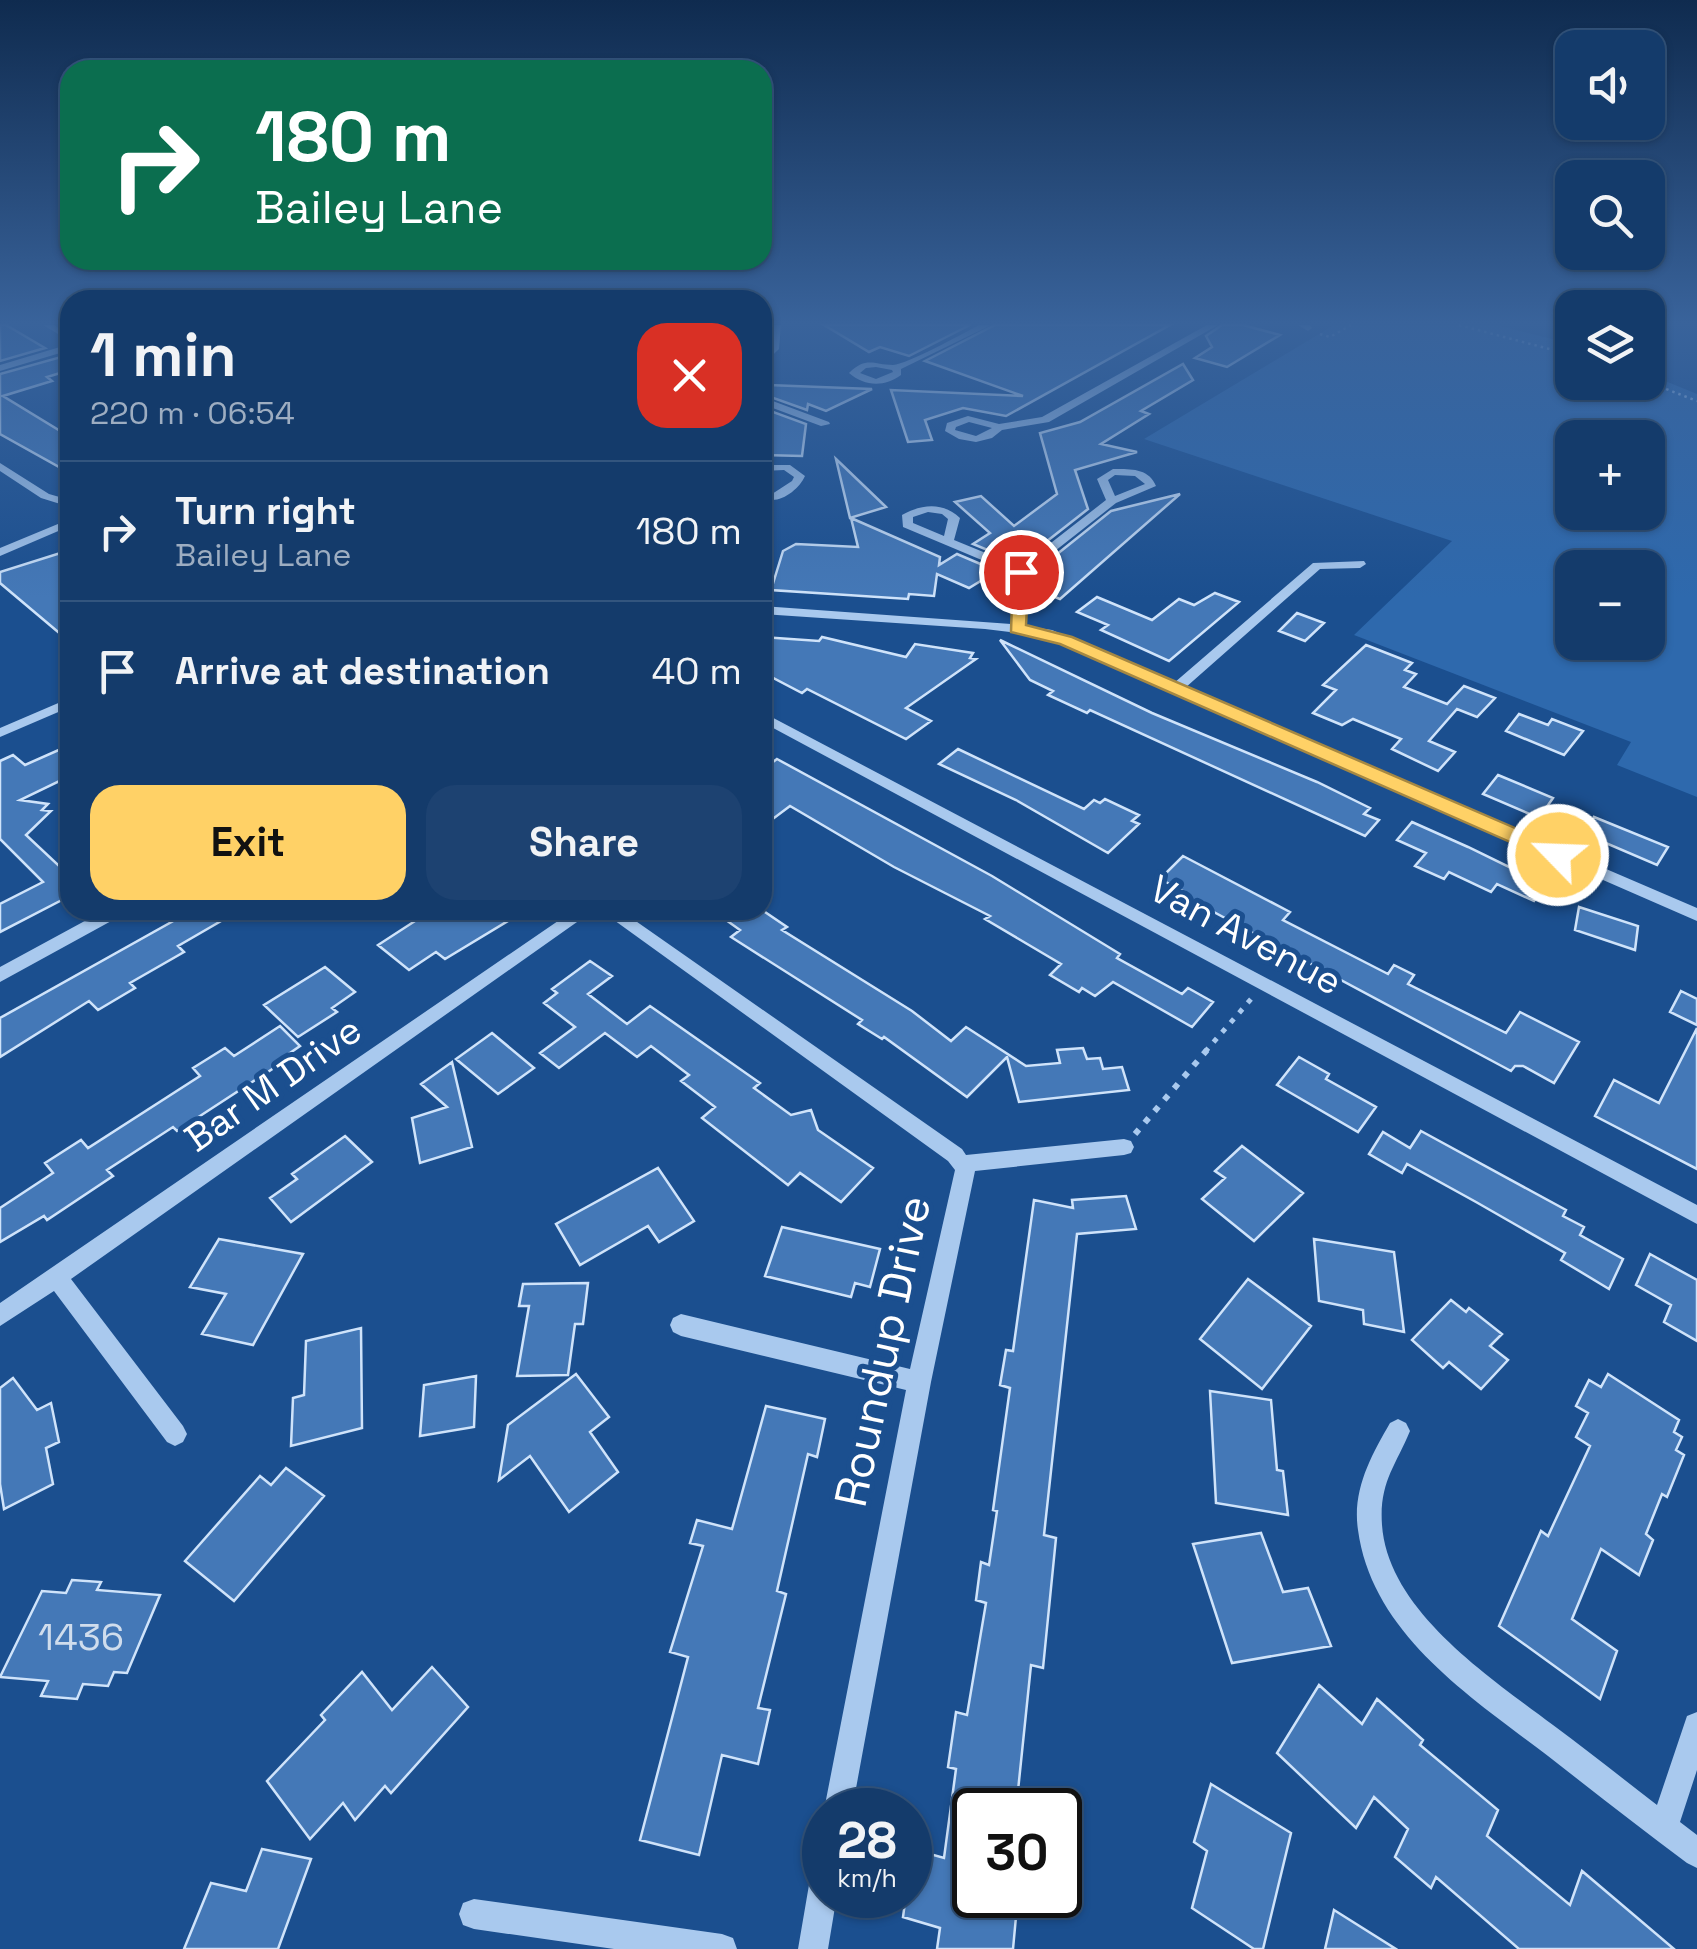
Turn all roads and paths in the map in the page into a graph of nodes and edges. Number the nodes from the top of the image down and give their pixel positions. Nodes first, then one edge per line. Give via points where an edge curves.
1 (803, 416) edge
2 (1053, 416) edge
3 (824, 424) dead end
4 (999, 427) dead end
5 (0, 466) edge
6 (772, 468) edge
7 (772, 496) edge
8 (60, 501) edge
9 (1112, 501) dead end
10 (60, 526) edge
11 (948, 542) dead end
12 (0, 552) edge
13 (1360, 564) dead end
14 (1021, 572) junction
15 (772, 611) edge
16 (1017, 628) junction
17 (1176, 688) junction
18 (60, 706) edge
19 (772, 721) edge
20 (0, 733) edge
21 (1697, 915) edge
22 (100, 920) edge
23 (572, 920) edge
24 (622, 920) edge
25 (0, 975) edge
26 (1266, 982) junction
27 (1124, 1147) joint
28 (963, 1164) junction
29 (1697, 1216) edge
30 (56, 1276) junction
31 (0, 1316) edge
32 (681, 1325) dead end
33 (918, 1382) junction
34 (1398, 1430) dead end
35 (175, 1434) dead end
36 (1697, 1726) edge
37 (842, 1788) edge
38 (1664, 1828) junction
39 (1697, 1853) edge
40 (474, 1914) dead end
41 (819, 1918) edge
42 (722, 1949) edge
43 (814, 1949) edge

1 - 3 street
2 - 4 street
5 - 8 street
6 - 7 street via 800,476
9 - 14 street
10 - 12 street
11 - 14 street
13 - 17 street via 1317,566
14 - 16 street
15 - 16 street
16 - 17 street via 1066,640
17 - 21 street
18 - 20 street
19 - 26 street, Van Avenue
22 - 25 street
23 - 30 street, Bar M Drive
24 - 28 street, Roundup Drive
26 - 27 path
26 - 29 street, Van Avenue
27 - 28 street
28 - 33 street, Roundup Drive
30 - 31 street, Bar M Drive
30 - 35 street
32 - 33 street
33 - 37 street, Roundup Drive
34 - 38 street via 1372,1485 1372,1530 1378,1561 1412,1621 1460,1671
36 - 38 street
38 - 39 street
40 - 42 street
41 - 43 street

